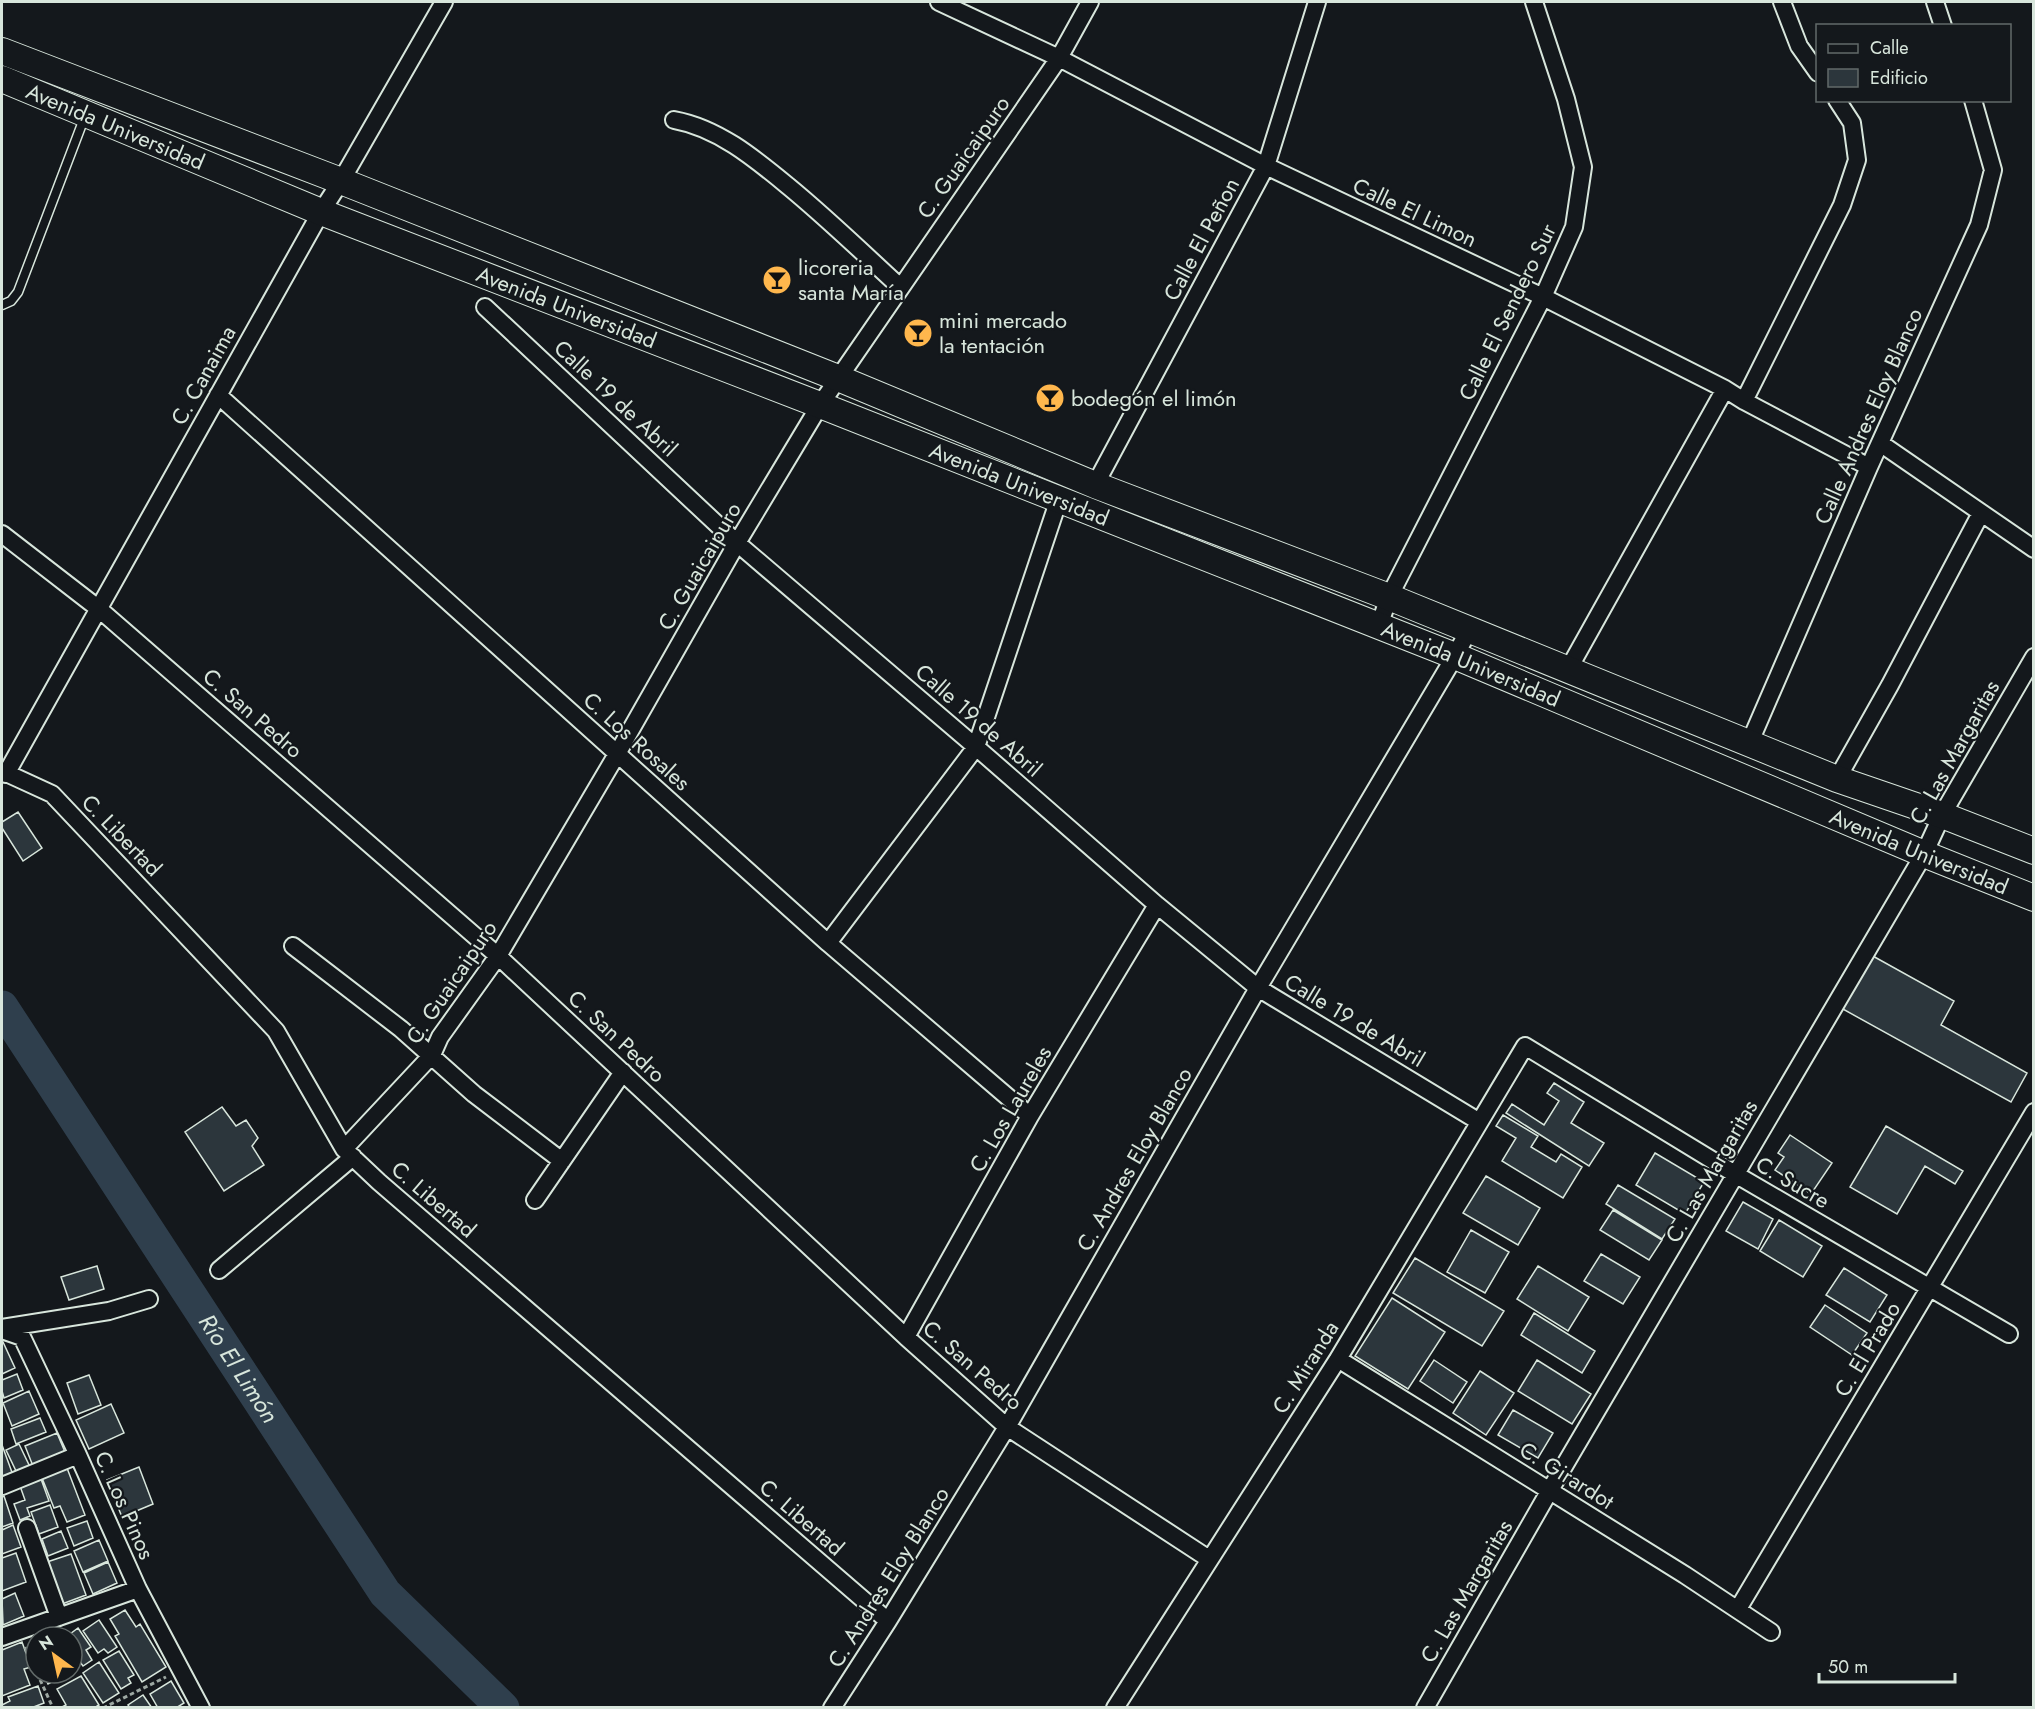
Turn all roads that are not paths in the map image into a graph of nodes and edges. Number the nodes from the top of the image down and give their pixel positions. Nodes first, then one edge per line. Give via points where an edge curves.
1 (444, 2) edge
2 (939, 2) edge
3 (1090, 2) edge
4 (1317, 2) edge
5 (1534, 2) edge
6 (1782, 2) edge
7 (1935, 2) edge
8 (1942, 24) edge
9 (2, 51) edge
10 (1059, 58) junction
11 (1816, 70) edge
12 (2, 79) edge
13 (1838, 102) edge
14 (1974, 102) edge
15 (86, 114) junction
16 (674, 120) dead end
17 (1266, 166) junction
18 (342, 181) junction
19 (321, 212) junction
20 (900, 287) junction
21 (1543, 297) junction
22 (2, 305) edge
23 (484, 307) dead end
24 (838, 378) junction
25 (1725, 389) junction
26 (218, 395) junction
27 (1744, 401) junction
28 (820, 405) junction
29 (1880, 443) junction
30 (1869, 467) junction
31 (1095, 485) junction
32 (1059, 499) junction
33 (1981, 513) junction
34 (2, 534) edge
35 (737, 543) junction
36 (2034, 549) edge
37 (1389, 597) junction
38 (99, 609) junction
39 (1379, 626) junction
40 (1469, 630) junction
41 (1455, 657) junction
42 (2034, 657) edge
43 (1568, 670) junction
44 (1749, 744) junction
45 (976, 747) junction
46 (617, 754) junction
47 (4, 772) edge
48 (1837, 779) junction
49 (1942, 815) junction
50 (2034, 851) edge
51 (1924, 854) junction
52 (2034, 898) edge
53 (1157, 905) junction
54 (828, 943) junction
55 (292, 946) dead end
56 (498, 956) junction
57 (1258, 988) junction
58 (1525, 1046) joint
59 (432, 1055) junction
60 (623, 1072) junction
61 (2034, 1112) edge
62 (1030, 1116) junction
63 (1478, 1121) junction
64 (349, 1153) junction
65 (562, 1161) junction
66 (1735, 1174) junction
67 (535, 1200) dead end
68 (219, 1270) dead end
69 (1930, 1287) junction
70 (150, 1299) dead end
71 (2, 1329) edge
72 (2009, 1334) dead end
73 (906, 1337) junction
74 (1338, 1359) junction
75 (1007, 1427) junction
76 (78, 1455) junction
77 (2, 1486) edge
78 (1550, 1490) junction
79 (27, 1528) dead end
80 (1209, 1559) junction
81 (138, 1589) junction
82 (1738, 1609) junction
83 (59, 1617) junction
84 (888, 1621) junction
85 (1771, 1632) dead end
86 (2, 1637) edge
87 (201, 1707) edge
88 (832, 1707) edge
89 (1115, 1707) edge
90 (1425, 1707) edge

1 - 18 street, C. Canaima
2 - 10 street, Calle El Limon
3 - 10 street, C. Guaicaipuro
4 - 17 street, Calle El Peñon
5 - 21 street, Calle El Sendero Sur via 1566,99 1583,167 1574,227
6 - 11 street via 1799,46
7 - 8 street
9 - 18 main road, Avenida Universidad
10 - 17 street, Calle El Limon
10 - 20 street, C. Guaicaipuro
12 - 15 main road, Avenida Universidad
13 - 27 street via 1852,123 1857,160 1842,205
14 - 29 street, Calle Andres Eloy Blanco via 1993,170 1979,225
15 - 19 main road, Avenida Universidad
15 - 22 lane via 18,292
16 - 20 street via 702,127 747,153
17 - 21 street, Calle El Limon
17 - 31 street, Calle El Peñon
18 - 19 street, C. Canaima
18 - 24 main road, Avenida Universidad
19 - 26 street, C. Canaima
19 - 28 main road, Avenida Universidad
20 - 24 street, C. Guaicaipuro
21 - 25 street, Calle El Limon
21 - 37 street, Calle El Sendero Sur
23 - 35 street, Calle 19 de Abril
24 - 28 street, C. Guaicaipuro
24 - 31 main road, Avenida Universidad
25 - 27 street, Calle El Limon
25 - 43 street
26 - 38 street, C. Canaima
26 - 46 street, C. Los Rosales
27 - 30 street, Calle El Limon
28 - 32 main road, Avenida Universidad
28 - 35 street, C. Guaicaipuro
29 - 30 street, Calle Andres Eloy Blanco
29 - 33 street
30 - 44 street, Calle Andres Eloy Blanco
31 - 37 main road, Avenida Universidad
32 - 39 main road, Avenida Universidad
32 - 45 street
33 - 36 street
33 - 48 street
34 - 38 street, C. San Pedro
35 - 45 street, Calle 19 de Abril
35 - 46 street, C. Guaicaipuro
37 - 39 street, Calle El Sendero Sur
37 - 40 main road, Avenida Universidad
38 - 47 street, C. Canaima
38 - 56 street, C. San Pedro
39 - 41 main road, Avenida Universidad
40 - 41 street, C. Andres Eloy Blanco
40 - 43 main road, Avenida Universidad
41 - 51 main road, Avenida Universidad
41 - 57 street, C. Andres Eloy Blanco
42 - 49 street, C. Las Margaritas
43 - 44 main road, Avenida Universidad
44 - 48 main road, Avenida Universidad
45 - 53 street, Calle 19 de Abril
45 - 54 street
46 - 54 street, C. Los Rosales
46 - 56 street, C. Guaicaipuro
47 - 64 street, C. Libertad via 52,794 276,1031
48 - 49 main road, Avenida Universidad
49 - 50 main road, Avenida Universidad
49 - 51 street, C. Las Margaritas
51 - 52 main road, Avenida Universidad
51 - 66 street, C. Las Margaritas
53 - 57 street, Calle 19 de Abril
53 - 62 street, C. Los Laureles
54 - 62 street, C. Los Rosales
55 - 59 street
56 - 59 street, C. Guaicaipuro via 440,1037
56 - 60 street, C. San Pedro
57 - 63 street, Calle 19 de Abril
57 - 75 street, C. Andres Eloy Blanco
58 - 63 street, C. Miranda
58 - 66 street, C. Sucre
59 - 64 street, C. Guaicaipuro
59 - 65 street via 474,1094
60 - 65 street
60 - 73 street, C. San Pedro
61 - 69 street, C. El Prado
62 - 73 street, C. Los Laureles
63 - 74 street, C. Miranda
64 - 68 street, C. Guaicaipuro
64 - 84 street, C. Libertad
65 - 67 street
66 - 69 street, C. Sucre
66 - 78 street, C. Las Margaritas
69 - 72 street, C. Sucre
69 - 82 street, C. El Prado
70 - 71 street via 109,1311
71 - 76 street, C. Los Pinos via 22,1337
73 - 75 street, C. San Pedro
74 - 78 street, C. Girardot
74 - 80 street, C. Miranda
75 - 80 street, C. San Pedro
75 - 84 street, C. Andres Eloy Blanco
76 - 77 street
76 - 81 street, C. Los Pinos
78 - 82 street, C. Girardot
78 - 90 street, C. Las Margaritas
79 - 83 street
80 - 89 street, C. Miranda
81 - 83 street
81 - 87 street, C. Los Pinos
82 - 85 street, C. Girardot
83 - 86 street
84 - 88 street, C. Andres Eloy Blanco

